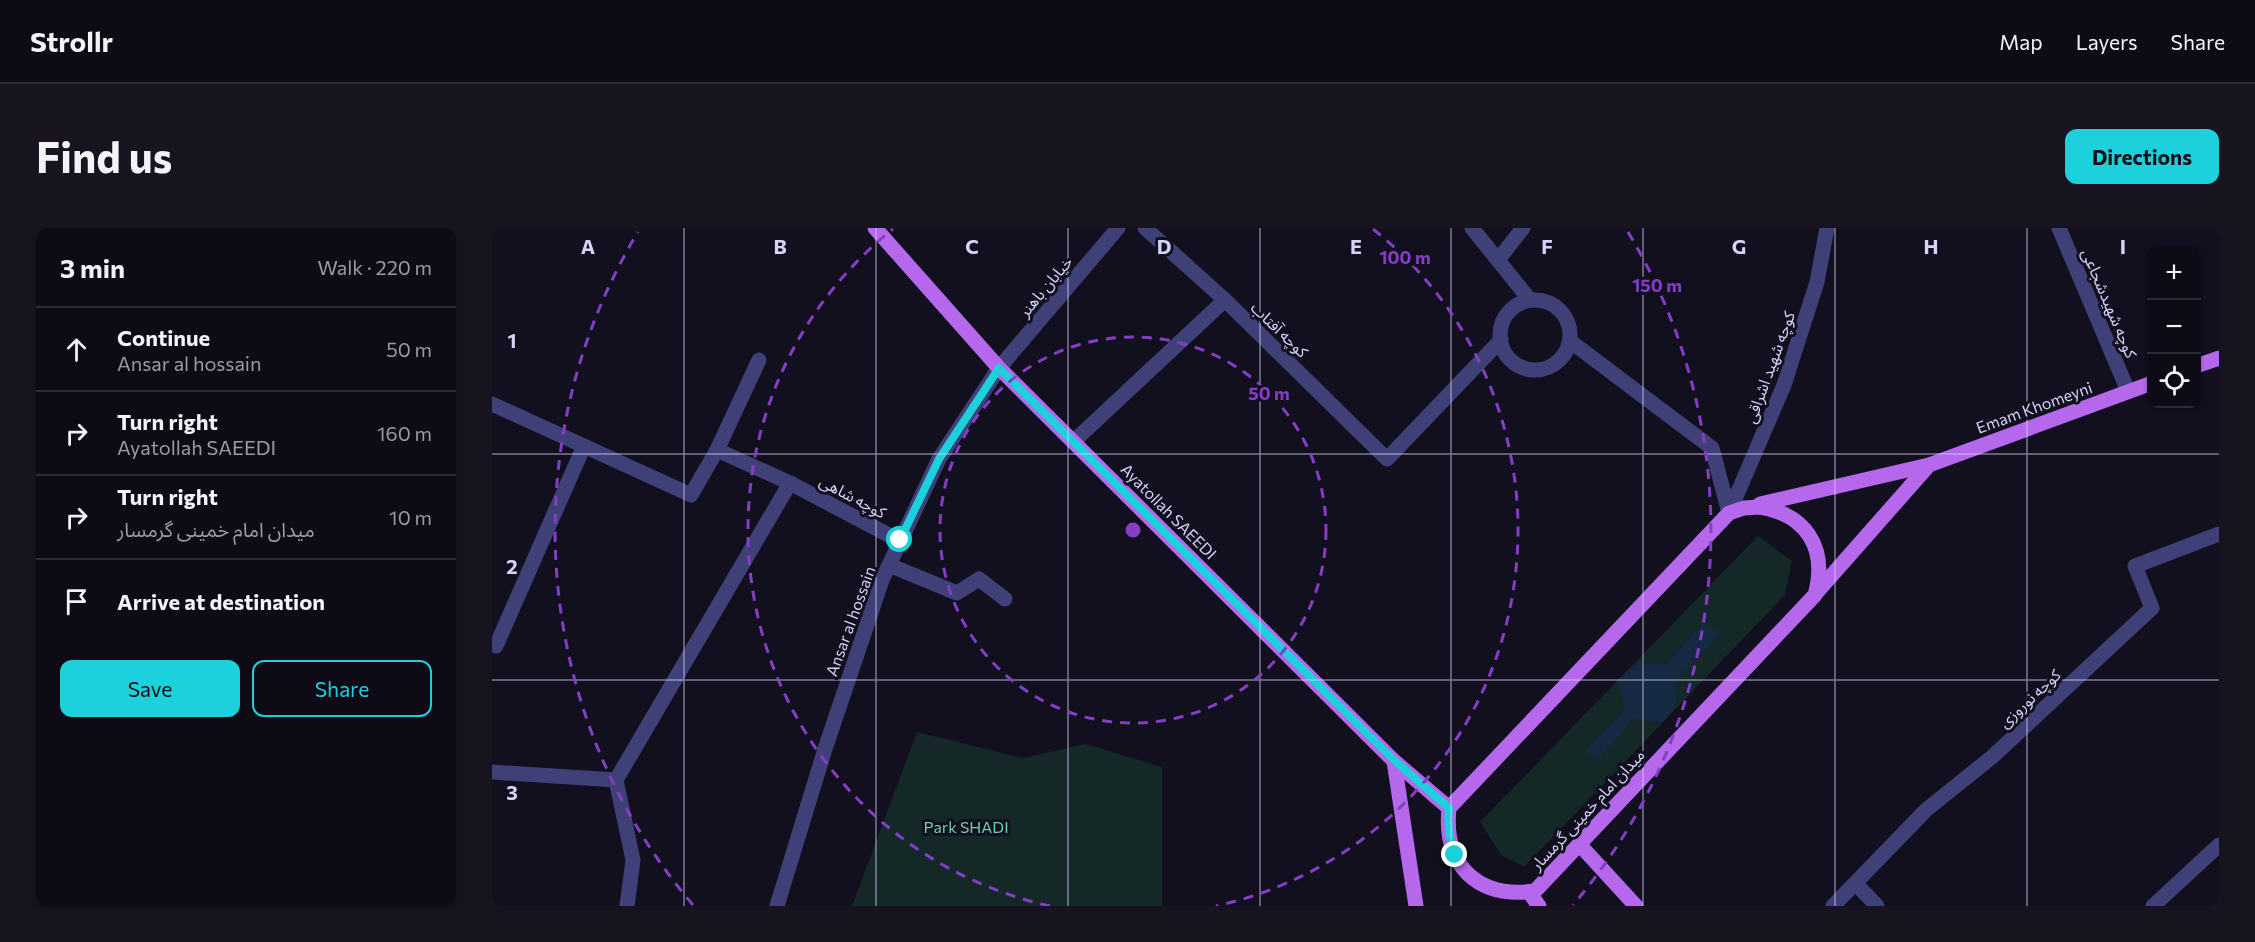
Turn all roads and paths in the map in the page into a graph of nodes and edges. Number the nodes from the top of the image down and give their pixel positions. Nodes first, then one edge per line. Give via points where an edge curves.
1 (875, 228) edge
2 (1118, 228) edge
3 (1145, 228) edge
4 (1472, 228) edge
5 (1523, 228) edge
6 (1827, 228) edge
7 (2059, 228) edge
8 (1498, 260) junction
9 (1225, 300) junction
10 (1530, 300) junction
11 (1501, 340) junction
12 (1570, 341) junction
13 (2219, 358) edge
14 (759, 360) dead end
15 (2201, 364) edge
16 (999, 368) junction
17 (2147, 384) edge
18 (2128, 391) junction
19 (492, 404) edge
20 (1073, 441) junction
21 (584, 446) junction
22 (717, 450) junction
23 (1929, 465) junction
24 (790, 483) junction
25 (1736, 510) junction
26 (2219, 534) edge
27 (900, 540) junction
28 (889, 565) junction
29 (1815, 595) junction
30 (1005, 599) dead end
31 (496, 646) dead end
32 (1394, 760) junction
33 (492, 772) edge
34 (616, 780) junction
35 (1449, 808) junction
36 (1579, 844) junction
37 (2219, 845) edge
38 (1856, 884) junction
39 (1520, 897) edge
40 (627, 906) edge
41 (777, 906) edge
42 (1416, 906) edge
43 (1539, 906) edge
44 (1636, 906) edge
45 (1833, 906) edge
46 (1876, 906) edge
47 (2153, 906) edge

1 - 16 main road, Ayatollah SAEEDI
2 - 16 street, خیابان باهنر
3 - 9 street, کوچه آفتاب
4 - 8 street
5 - 8 street
6 - 25 street, کوچه شهید اشراقی via 1817,282 1784,385
7 - 18 street, کوچه شهیدشجاعی
8 - 10 street
9 - 11 street, کوچه آفتاب via 1387,459
9 - 20 street
10 - 11 street via 1520,303 1504,318
10 - 12 street via 1552,303 1561,310 1567,319
11 - 12 street via 1510,359 1529,370 1540,370 1560,360
12 - 25 street via 1712,448
13 - 15 main road
14 - 22 street
16 - 20 main road, Ayatollah SAEEDI
16 - 27 street, Ansar al hossain via 939,459
17 - 18 main road, Emam Khomeyni
18 - 23 main road, Emam Khomeyni
19 - 21 street
20 - 32 main road, Ayatollah SAEEDI
21 - 22 street via 691,495
21 - 31 street
22 - 24 street, کوچه شاهی
23 - 25 main road, Emam Khomeyni
23 - 29 main road, میدان امام خمینی گرمسار
24 - 27 street, کوچه شاهی
24 - 34 street
25 - 29 main road via 1774,509 1800,524 1810,536 1820,565
25 - 35 main road
26 - 38 street, کوچه نوروزی via 2135,566 2152,608 1992,757 1926,810
27 - 28 street, Ansar al hossain
28 - 30 street via 957,593 979,579
28 - 41 street, Ansar al hossain via 825,748
29 - 36 main road, میدان امام خمینی گرمسار
32 - 35 main road, Ayatollah SAEEDI
32 - 42 main road
33 - 34 street
34 - 40 street via 633,860
35 - 39 main road via 1449,840 1463,869 1489,888
36 - 39 main road, میدان امام خمینی گرمسار via 1535,891
36 - 44 main road
37 - 47 street
38 - 45 street, کوچه نوروزی
38 - 46 street
39 - 43 main road

